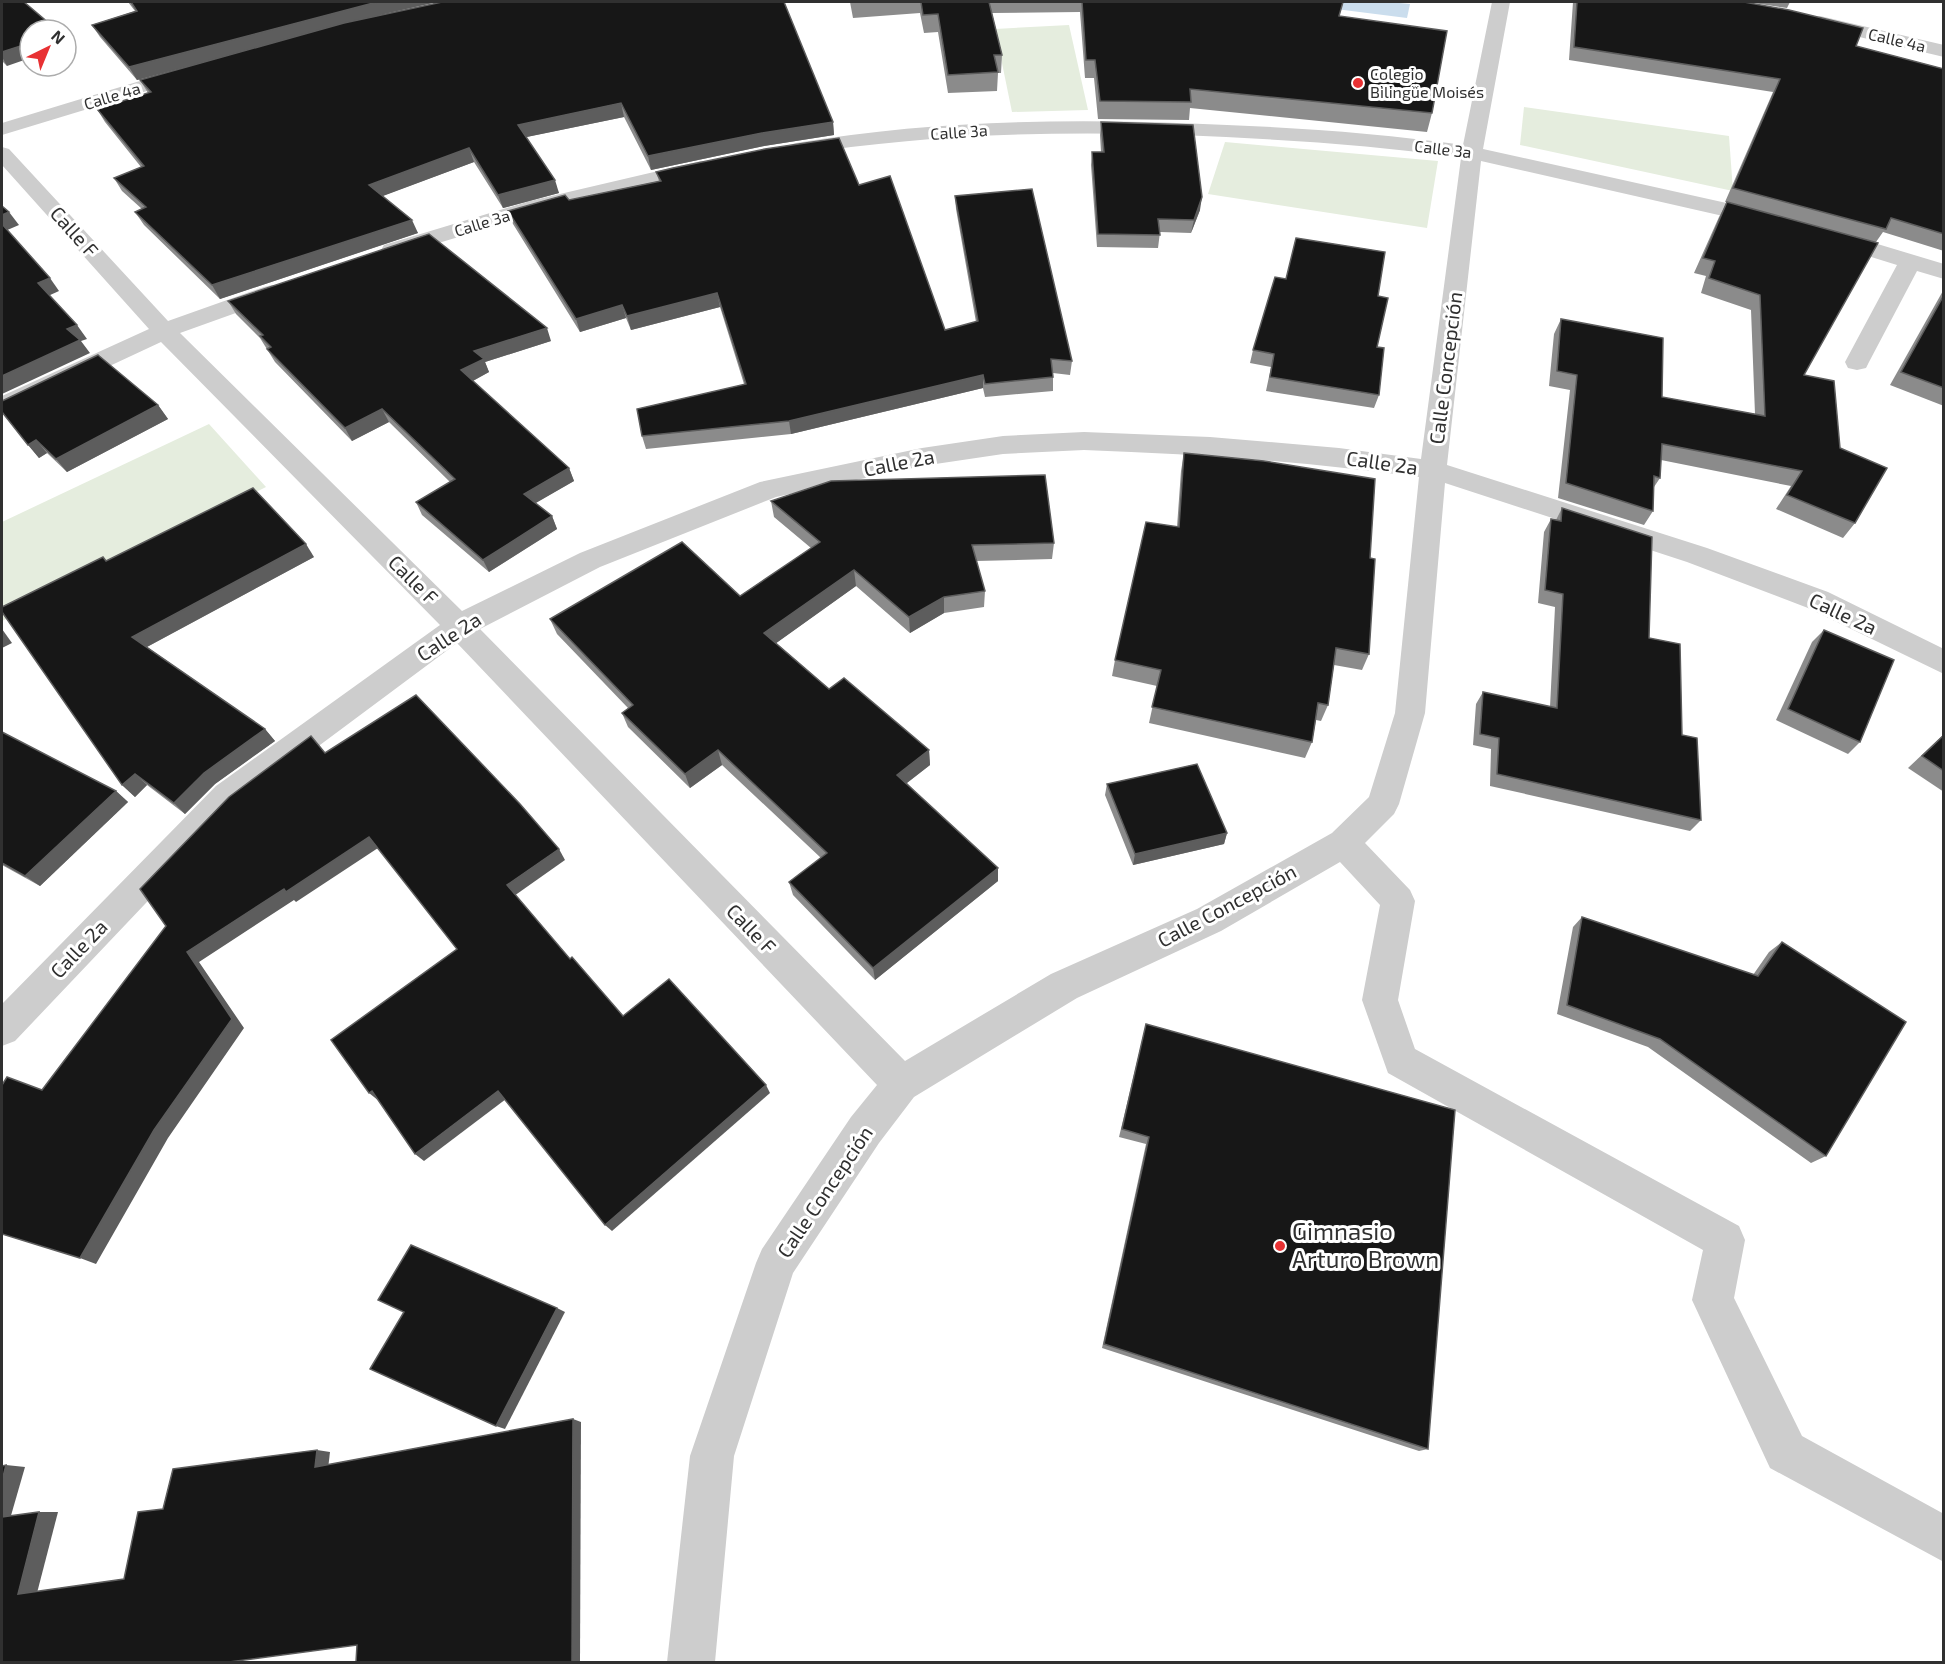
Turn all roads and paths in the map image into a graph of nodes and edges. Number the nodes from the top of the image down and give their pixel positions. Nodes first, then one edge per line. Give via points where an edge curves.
1 (1501, 2) edge
2 (1800, 19) edge
3 (1944, 51) edge
4 (200, 69) edge
5 (2, 129) edge
6 (1472, 152) junction
7 (2, 153) edge
8 (772, 154) edge
9 (725, 162) edge
10 (1785, 224) edge
11 (1808, 230) edge
12 (369, 257) edge
13 (1911, 261) junction
14 (1944, 272) edge
15 (293, 284) edge
16 (164, 331) junction
17 (1857, 362) dead end
18 (2, 406) edge
19 (1433, 470) junction
20 (459, 626) junction
21 (1944, 663) edge
22 (1344, 843) junction
23 (2, 1029) edge
24 (901, 1084) junction
25 (1944, 1539) edge
26 (691, 1662) edge

1 - 6 street, Calle Concepción
2 - 3 street, Calle 4a
4 - 5 street, Calle 4a
6 - 8 street, Calle 3a via 1319,135 1070,126 894,137
6 - 10 street, Calle 3a
6 - 19 street, Calle Concepción
7 - 16 street, Calle F
9 - 12 street, Calle 3a via 538,206
11 - 13 street
13 - 14 street
13 - 17 street
15 - 16 street
16 - 18 street
16 - 20 street, Calle F
19 - 20 street, Calle 2a via 1210,446 1084,441 1003,445 922,457 770,489 590,560
19 - 21 street, Calle 2a via 1697,555 1818,600
19 - 22 street, Calle Concepción via 1410,713 1383,804
20 - 23 street, Calle 2a via 227,796
20 - 24 street, Calle F
22 - 24 street, Calle Concepción via 1209,920 1064,986
22 - 25 street via 1398,902 1380,1000 1401,1061 1725,1240 1713,1300 1786,1452
24 - 26 street, Calle Concepción via 865,1130 776,1263 712,1456

